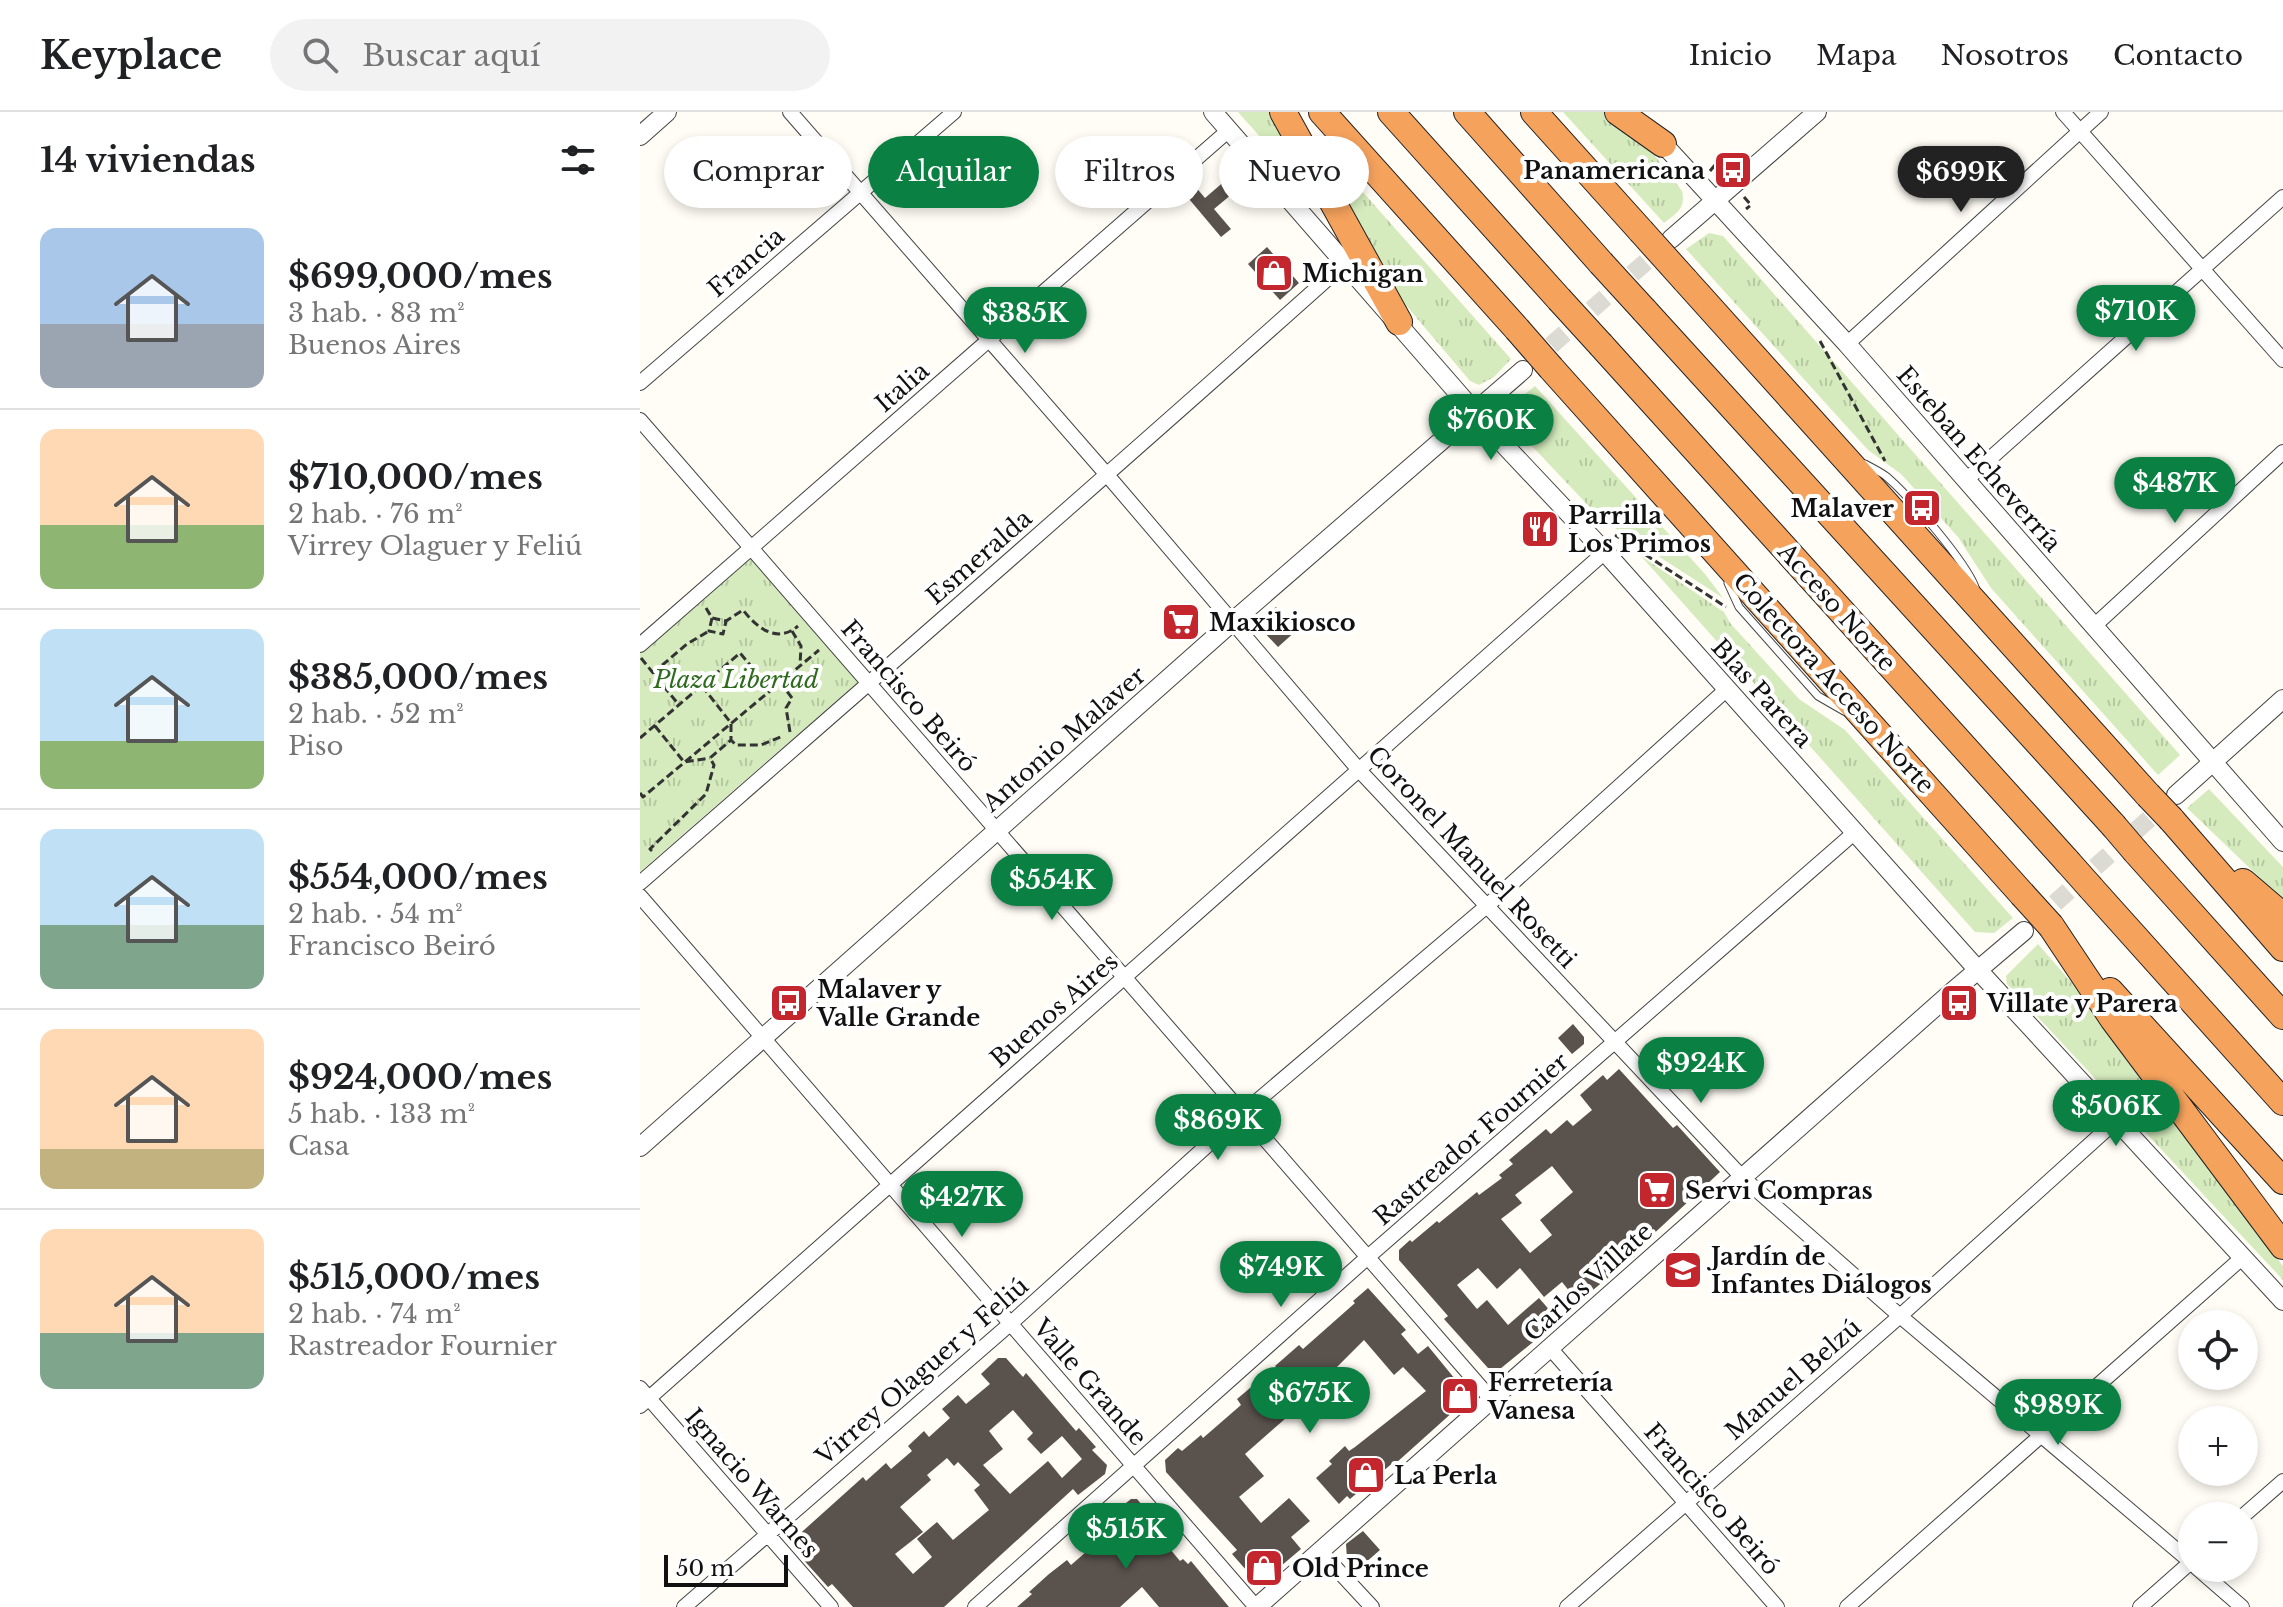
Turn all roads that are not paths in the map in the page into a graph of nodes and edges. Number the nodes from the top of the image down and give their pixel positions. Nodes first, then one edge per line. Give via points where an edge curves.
1 (667, 112) edge
2 (790, 112) edge
3 (954, 112) edge
4 (1213, 112) edge
5 (1283, 112) edge
6 (1322, 112) edge
7 (1391, 112) edge
8 (1467, 112) edge
9 (1534, 112) edge
10 (1618, 112) edge
11 (1633, 112) edge
12 (1817, 112) edge
13 (2063, 112) edge
14 (2101, 112) edge
15 (1229, 130) junction
16 (2081, 131) junction
17 (640, 136) edge
18 (1663, 144) junction
19 (860, 193) junction
20 (2283, 197) edge
21 (1717, 201) junction
22 (1671, 239) tunnel mouth
23 (1345, 263) junction
24 (2203, 267) junction
25 (1399, 322) junction
26 (987, 341) junction
27 (1847, 344) junction
28 (2283, 360) edge
29 (1523, 379) tunnel mouth
30 (640, 383) edge
31 (1475, 413) junction
32 (640, 420) edge
33 (2283, 452) edge
34 (1108, 476) junction
35 (1965, 481) junction
36 (751, 548) junction
37 (1605, 552) junction
38 (1231, 623) junction
39 (2093, 627) junction
40 (640, 645) edge
41 (867, 682) junction
42 (1727, 689) junction
43 (2283, 699) edge
44 (2212, 763) junction
45 (1359, 770) junction
46 (2173, 812) junction
47 (998, 829) junction
48 (1854, 833) junction
49 (2283, 842) edge
50 (640, 883) edge
51 (640, 896) edge
52 (1488, 905) junction
53 (2283, 916) edge
54 (2051, 926) junction
55 (2024, 931) tunnel mouth
56 (2283, 948) edge
57 (1977, 969) junction
58 (1124, 977) junction
59 (2283, 1016) edge
60 (762, 1039) junction
61 (1616, 1043) junction
62 (2283, 1102) edge
63 (1243, 1113) junction
64 (2118, 1119) junction
65 (640, 1147) edge
66 (1742, 1177) junction
67 (2283, 1181) edge
68 (890, 1185) junction
69 (2283, 1246) edge
70 (1369, 1256) junction
71 (2243, 1257) junction
72 (2283, 1301) edge
73 (1900, 1316) junction
74 (1010, 1324) junction
75 (1550, 1348) junction
76 (643, 1398) edge
77 (1491, 1399) junction
78 (2041, 1436) junction
79 (1133, 1466) junction
80 (2283, 1481) edge
81 (1686, 1502) junction
82 (2258, 1503) edge
83 (766, 1535) junction
84 (1320, 1551) junction
85 (2178, 1551) edge
86 (2178, 1576) edge
87 (2214, 1582) edge
88 (684, 1607) edge
89 (831, 1607) edge
90 (975, 1607) edge
91 (1257, 1607) edge
92 (1372, 1607) edge
93 (1567, 1607) edge
94 (1777, 1607) edge
95 (1847, 1607) edge
96 (2140, 1607) edge
97 (2242, 1607) edge

1 - 17 street
2 - 19 street, Coronel Manuel Rosetti
3 - 19 street, Francia
4 - 15 street, Blas Parera
5 - 25 highway
6 - 54 highway, Colectora Acceso Norte, bridge
7 - 62 highway, Acceso Norte, bridge
8 - 59 highway, bridge
9 - 46 highway, bridge via 2148,795
10 - 18 highway
11 - 18 street, Esteban Echeverría
12 - 21 street
13 - 16 street
14 - 16 street
15 - 23 street, Blas Parera
15 - 26 street, Italia
16 - 24 street
16 - 27 street
18 - 21 street, Esteban Echeverría
19 - 26 street, Coronel Manuel Rosetti
19 - 30 street, Francia
20 - 24 street
21 - 22 street
21 - 27 street, Esteban Echeverría
23 - 25 street, Blas Parera
23 - 34 street, Esmeralda
24 - 28 street
24 - 35 street
25 - 31 street, Blas Parera
26 - 34 street, Coronel Manuel Rosetti
26 - 36 street, Italia
27 - 35 street, Esteban Echeverría
29 - 31 street, Antonio Malaver
31 - 37 street, Blas Parera
31 - 38 street, Antonio Malaver
32 - 36 street, Francisco Beiró
33 - 39 street
34 - 38 street, Coronel Manuel Rosetti
34 - 41 street, Esmeralda
35 - 39 street, Esteban Echeverría
36 - 40 street, Italia
36 - 41 street, Francisco Beiró
37 - 42 street, Blas Parera
37 - 45 street, Buenos Aires
38 - 45 street, Coronel Manuel Rosetti
38 - 47 street, Antonio Malaver
39 - 44 street, Esteban Echeverría
41 - 47 street, Francisco Beiró
41 - 50 street, Esmeralda
42 - 48 street, Blas Parera
42 - 52 street, Virrey Olaguer y Feliú
43 - 44 street
44 - 46 street
44 - 49 street, Esteban Echeverría
45 - 52 street, Coronel Manuel Rosetti
45 - 58 street, Buenos Aires
46 - 53 highway
46 - 56 highway
47 - 58 street, Francisco Beiró
47 - 60 street, Antonio Malaver
48 - 57 street, Blas Parera
48 - 61 street, Rastreador Fournier
51 - 60 street, Valle Grande
52 - 61 street, Coronel Manuel Rosetti
52 - 63 street, Virrey Olaguer y Feliú
54 - 67 highway, Colectora Acceso Norte
54 - 69 highway via 2113,1019
55 - 57 street, Carlos Villate
57 - 64 street, Blas Parera
57 - 66 street, Carlos Villate
58 - 63 street, Francisco Beiró
58 - 68 street, Buenos Aires
60 - 65 street, Antonio Malaver
60 - 68 street, Valle Grande
61 - 66 street, Coronel Manuel Rosetti
61 - 70 street, Rastreador Fournier
63 - 70 street, Francisco Beiró
63 - 74 street, Virrey Olaguer y Feliú
64 - 71 street, Blas Parera
64 - 73 street, Manuel Belzú
66 - 73 street, Coronel Manuel Rosetti
66 - 75 street, Carlos Villate
68 - 74 street, Valle Grande
68 - 76 street, Buenos Aires
70 - 77 street, Francisco Beiró
70 - 79 street, Rastreador Fournier
71 - 72 street, Blas Parera
71 - 78 street
73 - 78 street, Coronel Manuel Rosetti
73 - 81 street, Manuel Belzú
74 - 79 street, Valle Grande
74 - 83 street, Virrey Olaguer y Feliú
75 - 77 street, Carlos Villate
75 - 81 street, Francisco Beiró
76 - 83 street, Ignacio Warnes
77 - 84 street, Carlos Villate
78 - 85 street, Coronel Manuel Rosetti
78 - 95 street
79 - 90 street, Rastreador Fournier
79 - 91 street, Valle Grande
80 - 82 street
81 - 93 street, Manuel Belzú
81 - 94 street, Francisco Beiró
83 - 88 street, Virrey Olaguer y Feliú
83 - 89 street, Ignacio Warnes
84 - 91 street, Carlos Villate
84 - 92 street
86 - 96 street
87 - 97 street, Coronel Manuel Rosetti

